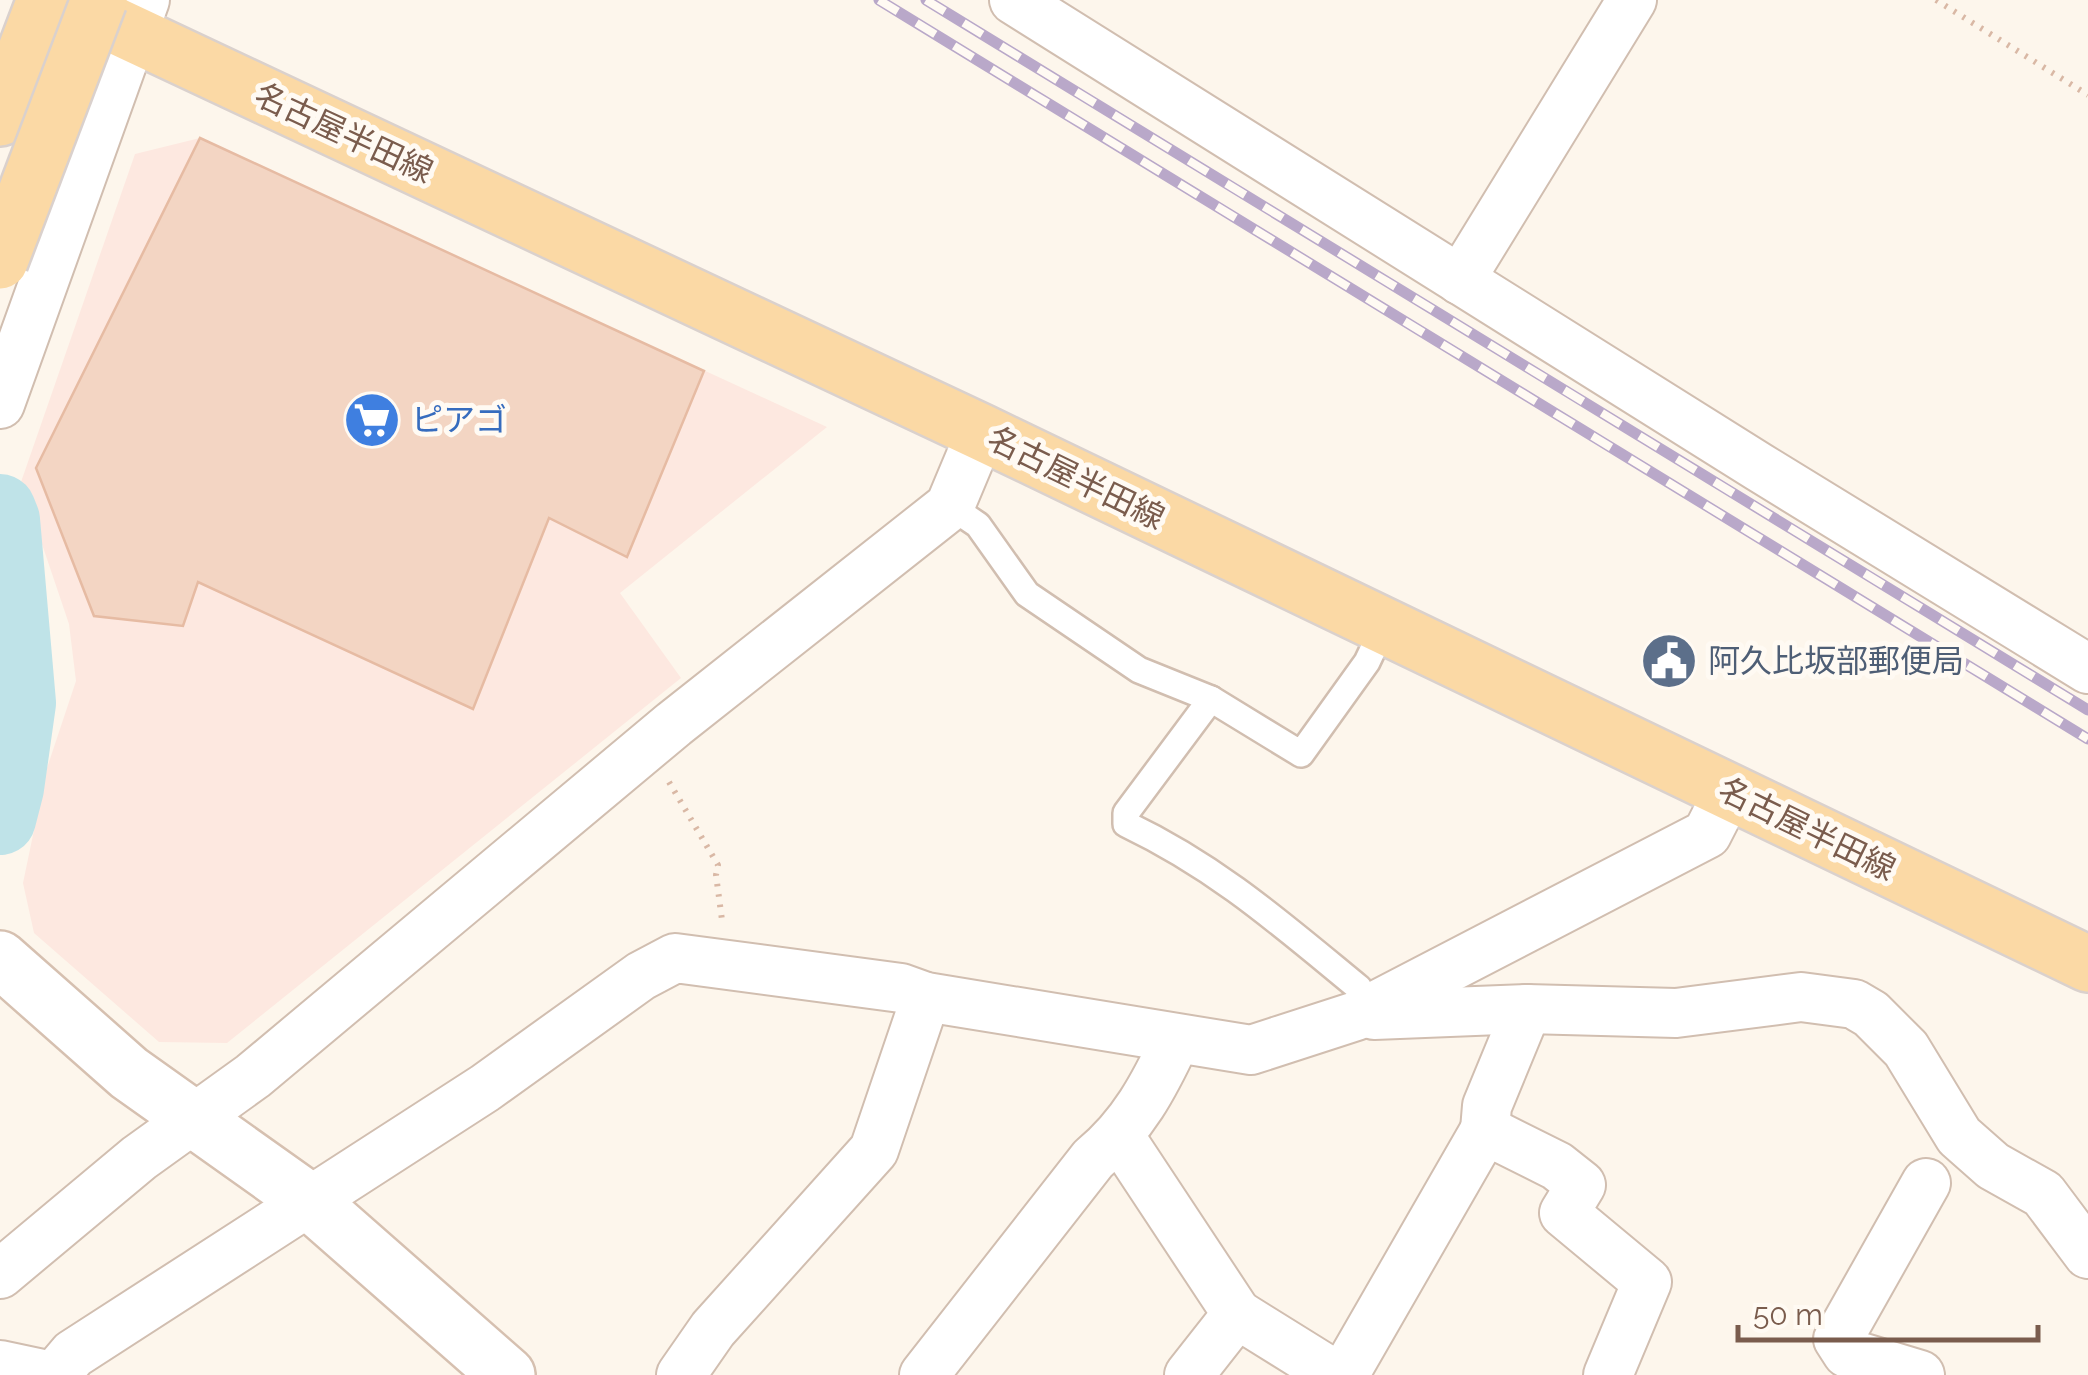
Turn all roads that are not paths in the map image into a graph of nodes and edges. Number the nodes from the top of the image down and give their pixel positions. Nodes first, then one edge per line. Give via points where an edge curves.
1 (44, 0) edge
2 (61, 0) edge
3 (1014, 0) edge
4 (1632, 0) edge
5 (125, 11) edge
6 (0, 118) edge
7 (0, 261) edge
8 (1460, 280) junction
9 (0, 404) edge
10 (981, 432) junction
11 (950, 506) junction
12 (1384, 626) junction
13 (2088, 669) edge
14 (1211, 700) junction
15 (1729, 791) junction
16 (2, 961) edge
17 (2088, 964) edge
18 (926, 997) junction
19 (1526, 1009) junction
20 (1362, 1012) junction
21 (1176, 1039) junction
22 (190, 1118) junction
23 (1484, 1130) junction
24 (1120, 1137) junction
25 (1926, 1184) dead end
26 (309, 1201) junction
27 (2088, 1254) edge
28 (0, 1274) edge
29 (1237, 1314) junction
30 (0, 1365) edge
31 (489, 1369) edge
32 (47, 1375) edge
33 (60, 1375) edge
34 (680, 1375) edge
35 (924, 1375) edge
36 (1190, 1375) edge
37 (1335, 1375) edge
38 (1344, 1375) edge
39 (1608, 1375) edge
40 (1920, 1375) edge

1 - 6 main road
2 - 5 main road, 名古屋半田線
3 - 8 street
4 - 8 street
5 - 7 main road, bridge
5 - 9 street
5 - 10 main road, 名古屋半田線
8 - 13 street
10 - 11 street
10 - 12 main road, 名古屋半田線
11 - 14 lane via 978,525 1026,594 1139,670
11 - 22 street via 648,745 253,1076
12 - 14 lane via 1367,662 1301,754
12 - 15 main road, 名古屋半田線
14 - 20 lane via 1126,813 1126,824 1241,890 1358,988
15 - 17 main road, 名古屋半田線
15 - 20 street via 1707,834
16 - 22 street
18 - 21 street
18 - 26 street via 901,988 675,958
18 - 34 street via 874,1150 713,1329
19 - 20 street
19 - 23 street via 1487,1106
19 - 27 street via 1676,1012 1801,997 1854,1004 1906,1048 1959,1136 1993,1166 2043,1194
20 - 21 street via 1252,1050
21 - 24 street
22 - 26 street
22 - 28 street
23 - 38 street
23 - 39 street via 1557,1166 1581,1186 1564,1213 1647,1282
24 - 29 street
24 - 35 street via 1093,1160
25 - 40 street via 1838,1339 1848,1352
26 - 31 street
26 - 33 street via 73,1354
29 - 36 street
29 - 37 street
30 - 32 street

